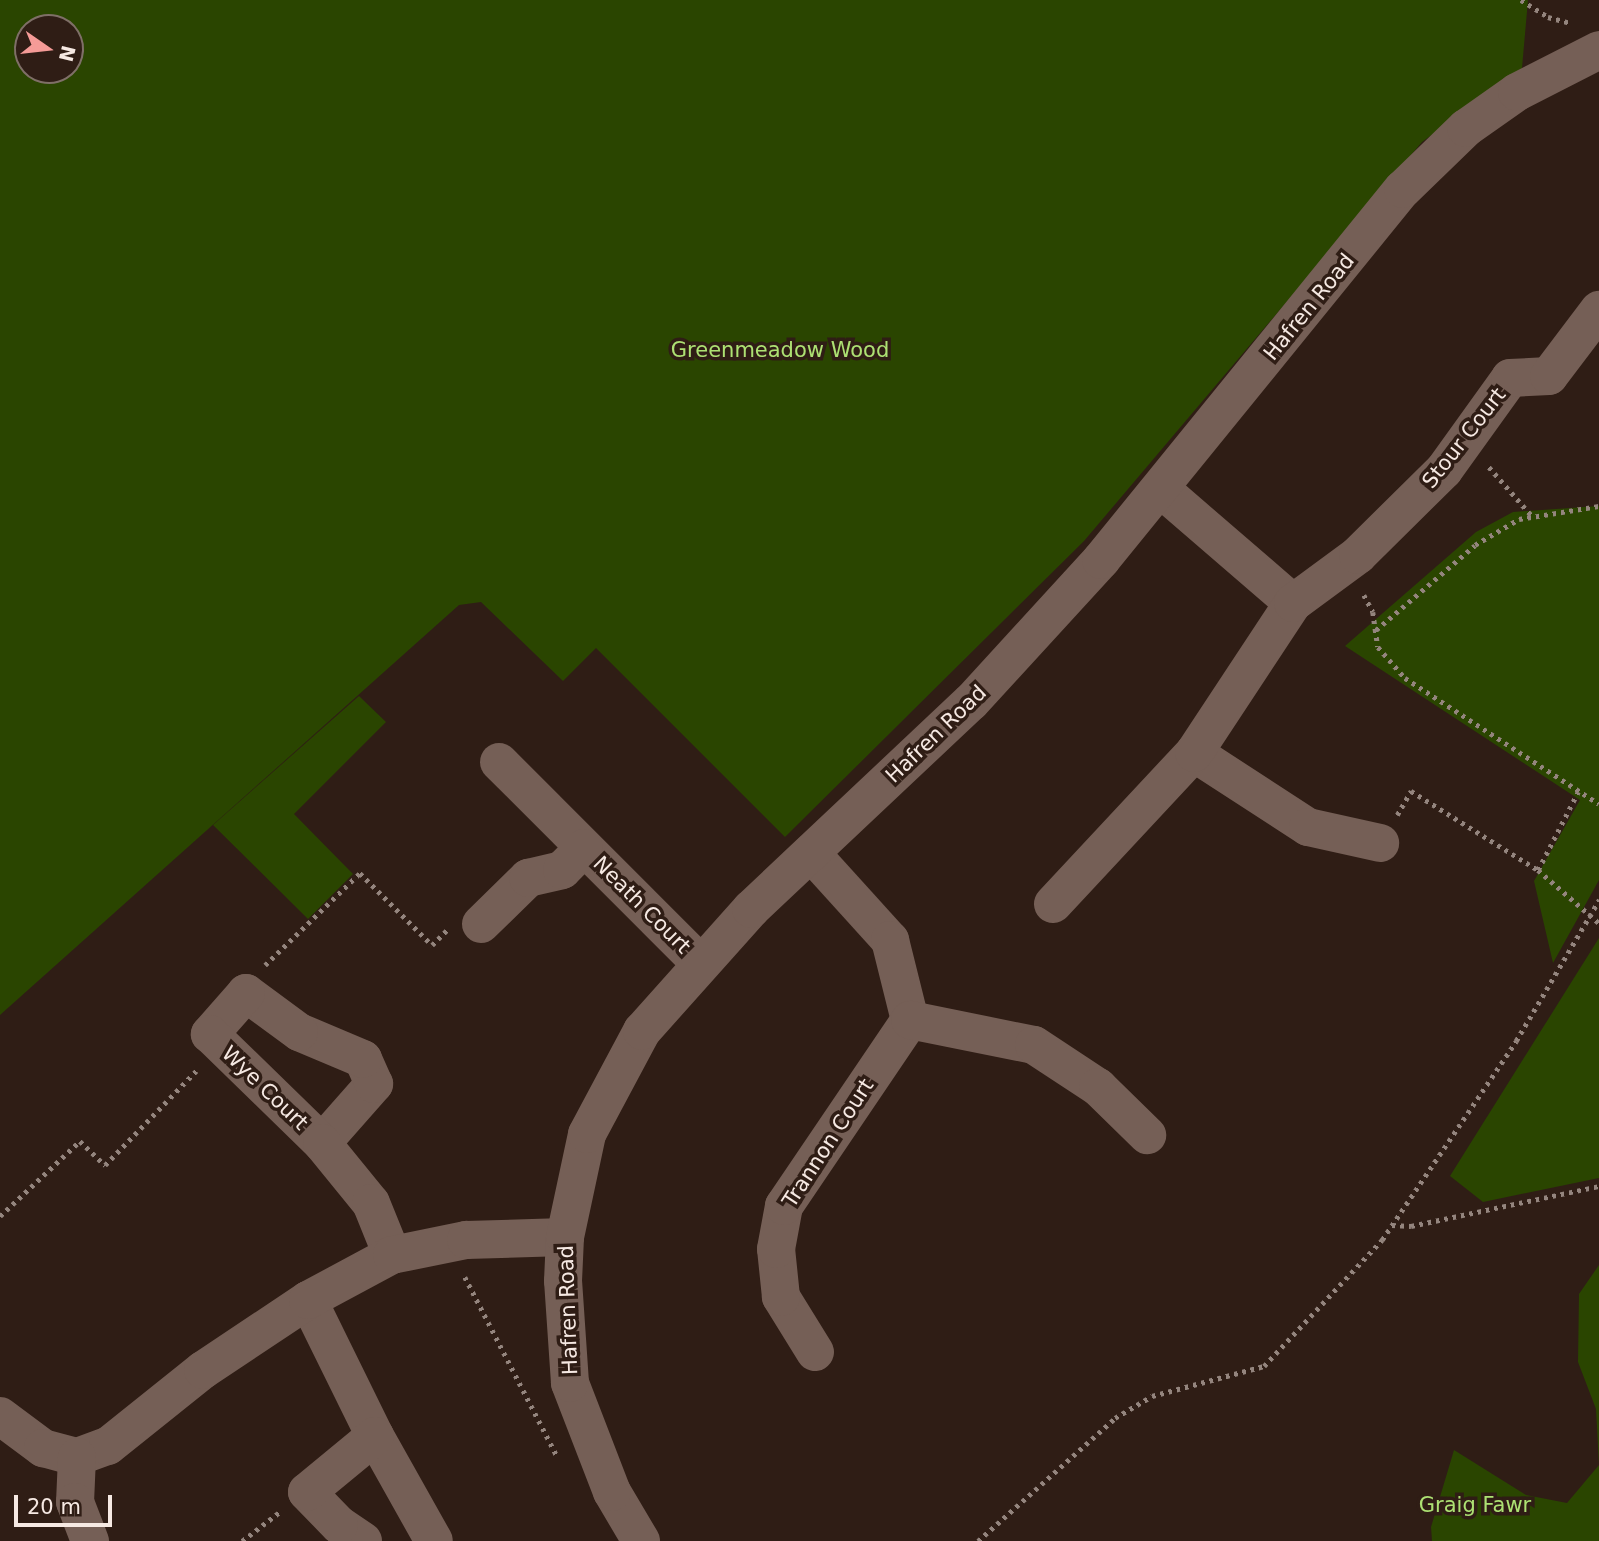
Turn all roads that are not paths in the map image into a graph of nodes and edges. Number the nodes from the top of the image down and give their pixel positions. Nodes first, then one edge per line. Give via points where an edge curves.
1 (1586, 37) edge
2 (1599, 310) edge
3 (1162, 491) junction
4 (1293, 603) junction
5 (1194, 753) junction
6 (499, 762) dead end
7 (1380, 843) road end
8 (584, 848) junction
9 (811, 853) junction
10 (1053, 904) dead end
11 (481, 924) road end
12 (700, 963) junction
13 (910, 1020) junction
14 (1147, 1135) dead end
15 (322, 1143) junction
16 (565, 1237) junction
17 (391, 1255) junction
18 (308, 1300) junction
19 (815, 1352) dead end
20 (0, 1416) edge
21 (375, 1436) junction
22 (77, 1457) junction
23 (90, 1541) edge
24 (363, 1541) edge
25 (434, 1541) edge
26 (641, 1541) edge

1 - 3 street, Hafren Road via 1466,128 1403,189
2 - 4 street, Stour Court via 1549,376 1510,379 1444,470 1347,563
3 - 4 street
3 - 9 street, Hafren Road via 971,702
4 - 5 street, Stour Court
5 - 7 street via 1308,827
5 - 10 street, Stour Court
6 - 8 street, Neath Court
8 - 11 street, Neath Court via 562,870 528,878
8 - 12 street, Neath Court
9 - 12 street, Hafren Road
9 - 13 street via 890,940
12 - 16 street, Hafren Road via 642,1031 608,1092 587,1135
13 - 14 street via 1034,1045 1098,1087
13 - 19 street, Trannon Court via 784,1206 776,1249 781,1297
15 - 15 street, Wye Court via 374,1084 363,1059 299,1032 246,993 210,1034
15 - 17 street, Wye Court via 371,1203
16 - 17 street via 460,1241
16 - 26 street, Hafren Road via 562,1281 570,1383 612,1492
17 - 18 street
18 - 21 street
18 - 22 street via 203,1370 108,1446
20 - 22 street via 43,1448
21 - 24 street via 306,1492 339,1525
21 - 25 street
22 - 23 street via 75,1502

